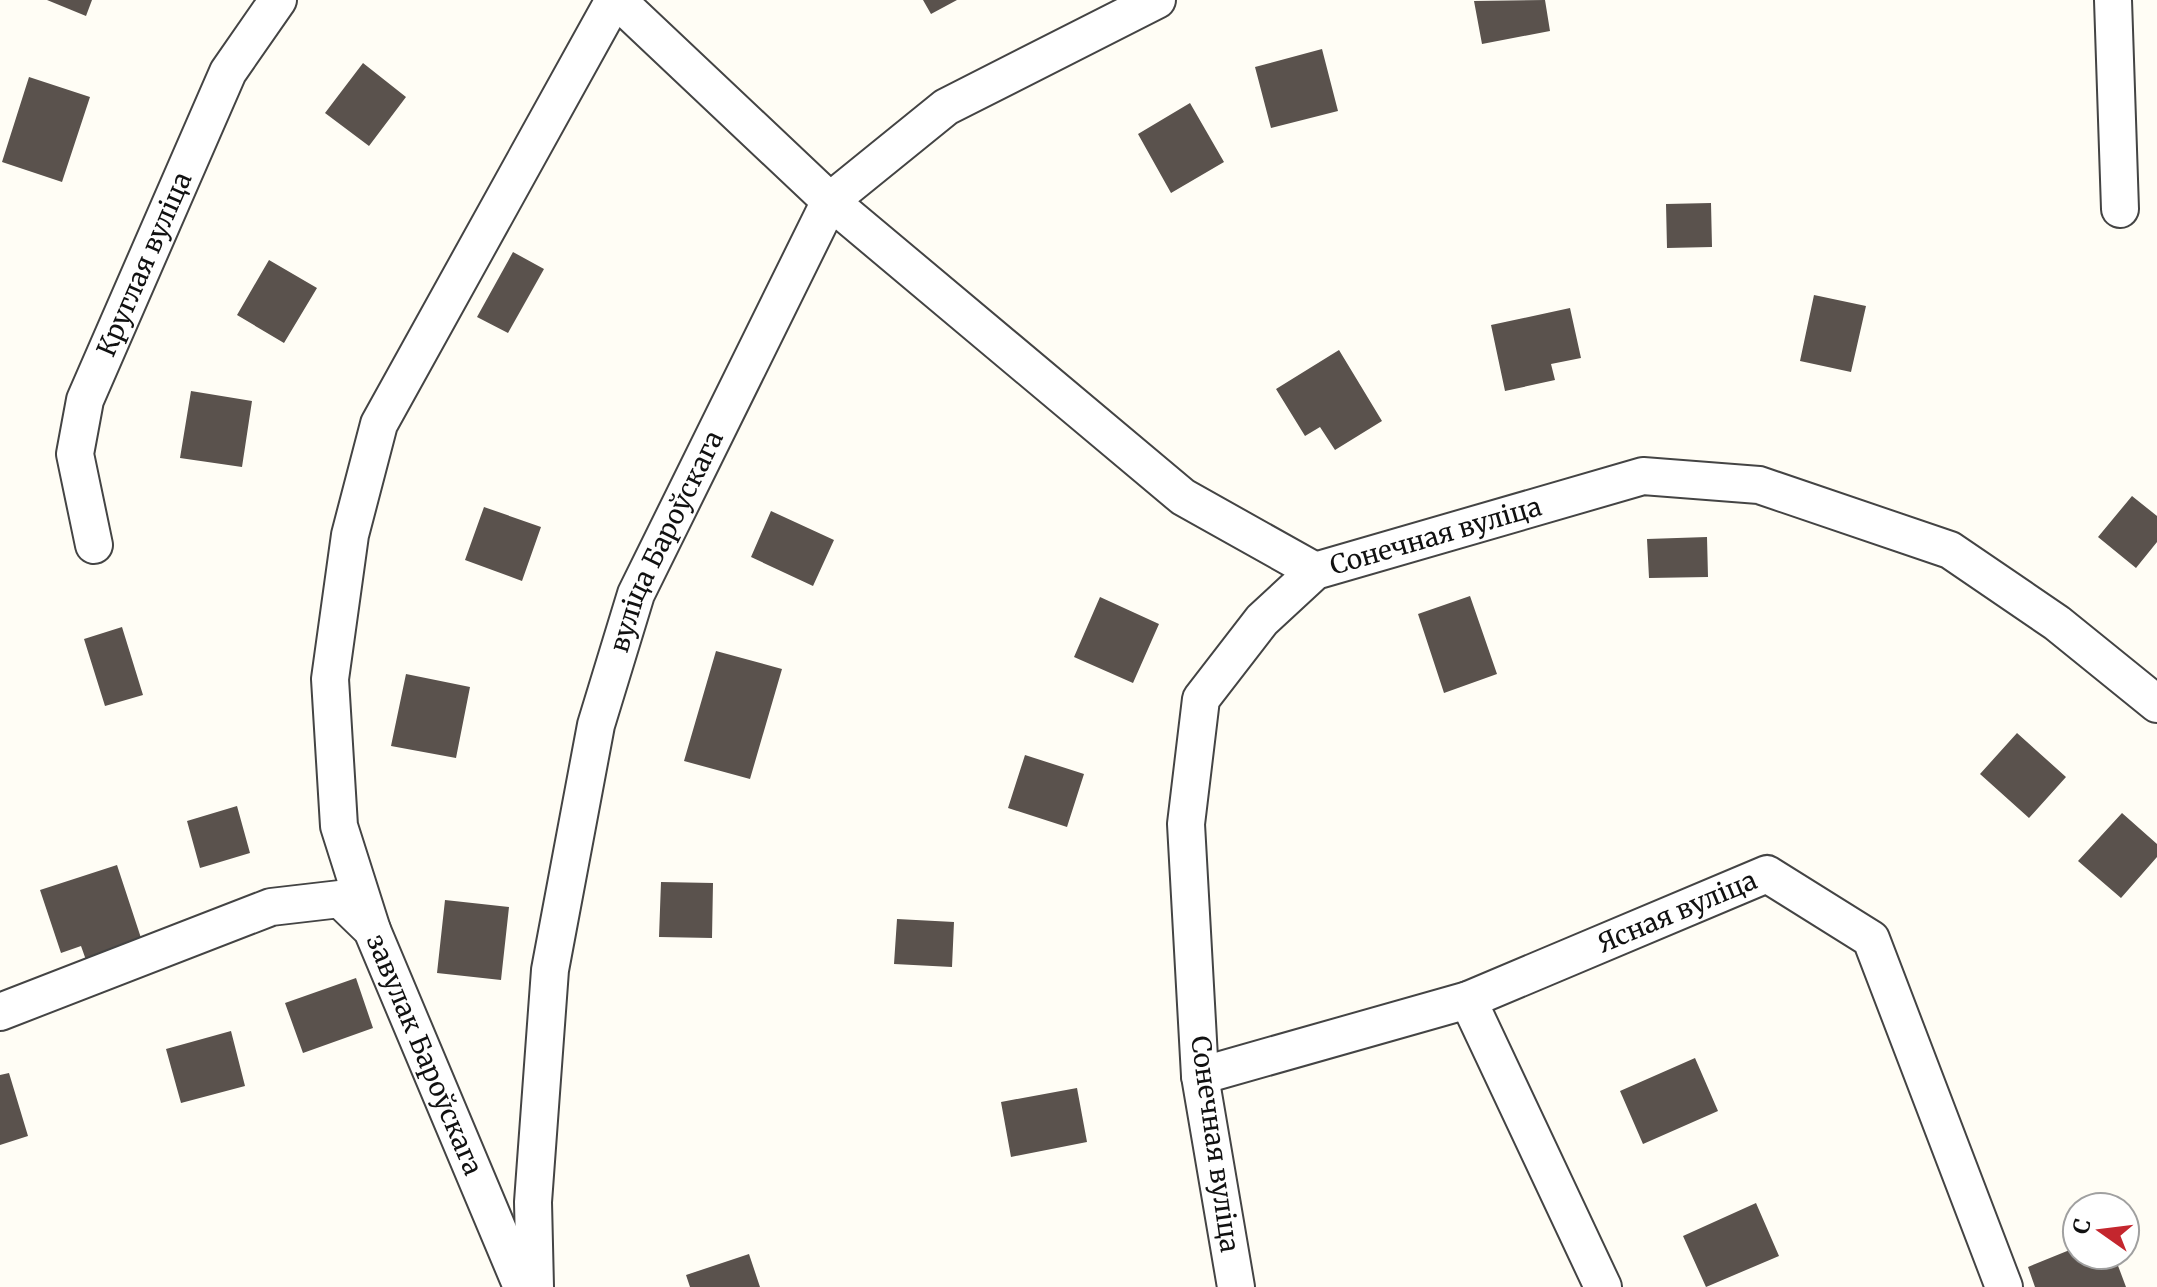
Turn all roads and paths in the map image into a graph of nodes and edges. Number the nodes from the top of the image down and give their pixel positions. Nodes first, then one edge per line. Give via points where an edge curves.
1 (250, 0) edge
2 (278, 0) edge
3 (616, 0) edge
4 (1157, 0) edge
5 (2113, 0) edge
6 (228, 72) junction
7 (830, 201) junction
8 (2120, 209) dead end
9 (94, 545) dead end
10 (1315, 571) junction
11 (2157, 704) edge
12 (372, 930) junction
13 (1468, 1000) junction
14 (0, 1012) edge
15 (1200, 1076) junction
16 (522, 1287) edge
17 (535, 1287) edge
18 (1236, 1287) edge
19 (1603, 1287) edge
20 (2004, 1287) edge

1 - 6 street
2 - 6 street, Круглая вуліца
3 - 7 street
3 - 12 street via 379,424 353,521 330,679 339,826
4 - 7 street, вуліца Бароўскага via 946,107
5 - 8 street
6 - 9 street, Круглая вуліца via 85,400 75,454
7 - 10 street via 1183,497
7 - 17 street, вуліца Бароўскага via 636,594 596,725 550,970 533,1202
10 - 11 street, Сонечная вуліца via 1643,476 1759,485 1950,550 2057,623
10 - 15 street, Сонечная вуліца via 1262,620 1201,699 1186,824
12 - 14 street, завулак Бароўскага via 340,899 271,907
12 - 16 street, завулак Бароўскага
13 - 15 street
13 - 19 street
13 - 20 street, Ясная вуліца via 1767,874 1871,939
15 - 18 street, Сонечная вуліца

